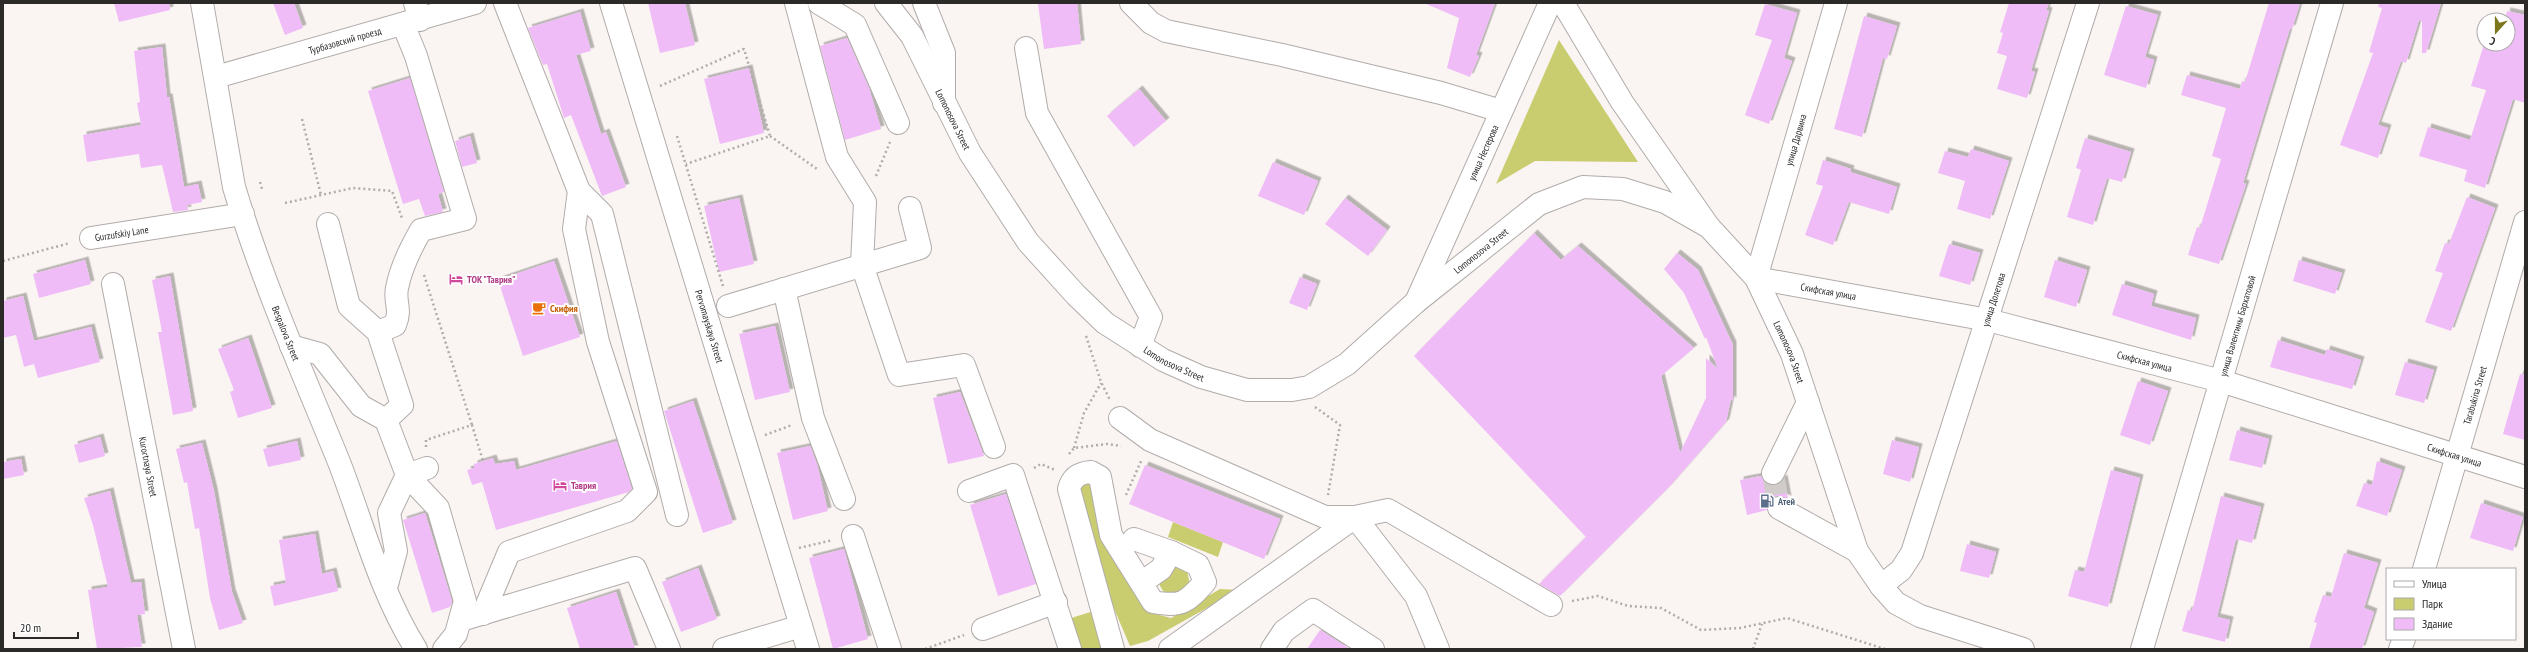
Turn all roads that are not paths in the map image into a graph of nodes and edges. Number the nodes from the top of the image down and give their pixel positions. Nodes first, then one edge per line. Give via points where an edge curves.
1 (202, 3) edge
2 (474, 3) edge
3 (505, 3) edge
4 (612, 3) edge
5 (796, 3) edge
6 (820, 3) edge
7 (886, 3) edge
8 (924, 3) edge
9 (1132, 3) edge
10 (1550, 3) edge
11 (1563, 3) edge
12 (1836, 3) edge
13 (2088, 3) edge
14 (2332, 3) edge
15 (413, 16) edge
16 (1026, 48) dead end
17 (216, 77) junction
18 (944, 103) junction
19 (1501, 111) junction
20 (898, 124) dead end
21 (579, 191) junction
22 (910, 208) dead end
23 (242, 214) junction
24 (2525, 222) edge
25 (328, 224) dead end
26 (1710, 226) junction
27 (91, 238) road end
28 (862, 265) junction
29 (1756, 278) junction
30 (113, 284) dead end
31 (784, 289) junction
32 (1416, 302) junction
33 (728, 306) dead end
34 (1988, 320) junction
35 (378, 332) junction
36 (291, 346) junction
37 (1140, 346) junction
38 (2221, 381) junction
39 (1808, 402) junction
40 (1120, 418) road end
41 (386, 420) junction
42 (994, 447) dead end
43 (2456, 455) junction
44 (427, 468) dead end
45 (1773, 473) tunnel mouth
46 (407, 475) junction
47 (2525, 477) edge
48 (969, 491) dead end
49 (844, 499) dead end
50 (1780, 508) dead end
51 (677, 514) dead end
52 (1355, 517) junction
53 (853, 536) road end
54 (1134, 540) dead end
55 (1857, 551) junction
56 (1171, 552) junction
57 (2424, 568) edge
58 (1141, 583) junction
59 (1880, 586) junction
60 (386, 588) junction
61 (1056, 602) junction
62 (1551, 605) road end
63 (483, 614) junction
64 (461, 620) junction
65 (802, 626) junction
66 (983, 629) road end
67 (184, 649) edge
68 (416, 649) edge
69 (444, 649) edge
70 (669, 649) edge
71 (724, 649) edge
72 (808, 649) edge
73 (890, 649) edge
74 (1070, 649) edge
75 (1113, 649) edge
76 (1170, 649) edge
77 (1272, 649) edge
78 (1373, 649) edge
79 (1438, 649) edge
80 (2023, 649) edge
81 (2142, 649) edge

1 - 17 street, Bespalova Street
2 - 15 street, Турбазовский проезд
3 - 21 street
4 - 65 street, Pervomayskaya Street
5 - 28 street via 837,157 865,202
6 - 20 street via 855,25
7 - 18 street via 912,36
8 - 18 street, Lomonosova Street via 944,53
9 - 19 street via 1151,23 1166,31 1282,55 1441,93
10 - 19 street, улица Нестерова
11 - 26 street via 1622,102
12 - 29 street, улица Дарвина
13 - 34 street, улица Долетова
14 - 38 street, улица Валентины Бархатовой
15 - 17 street, Турбазовский проезд
15 - 35 street via 416,56 464,219 421,230 402,265 396,291 400,314 395,325
16 - 37 street via 1037,113 1151,317
17 - 23 street, Bespalova Street via 234,187
18 - 37 street, Lomonosova Street via 970,153 1028,242 1104,323
19 - 32 street, улица Нестерова
21 - 51 street via 602,214
21 - 63 street via 574,230 598,342 646,492 627,511 509,552
22 - 28 street via 920,248
23 - 27 street, Gurzufskiy Lane
23 - 36 street, Bespalova Street
24 - 43 street, Tarabukina Street
25 - 35 street via 349,306
26 - 29 street, Lomonosova Street
26 - 32 street, Lomonosova Street via 1658,200 1623,189 1583,187 1539,204
28 - 31 street
28 - 42 street via 899,375 964,365
29 - 34 street, Скифская улица
29 - 39 street, Lomonosova Street via 1792,354
30 - 67 street, Kurortnaya Street
31 - 33 street
31 - 49 street via 813,418
32 - 37 street, Lomonosova Street via 1347,364 1309,387 1292,390 1248,390 1201,377
34 - 38 street, Скифская улица
34 - 59 street, улица Долетова via 1912,554 1901,570
35 - 41 street via 402,405
36 - 41 street via 320,354 360,406
36 - 60 street, Bespalova Street via 339,462
38 - 43 street, Скифская улица
38 - 81 street, улица Валентины Бархатовой
39 - 45 street
39 - 55 street, Lomonosova Street
40 - 52 street via 1150,440 1325,517
41 - 46 street
43 - 47 street, Скифская улица
43 - 57 street, Tarabukina Street
44 - 46 street
46 - 60 street via 389,513 396,551
46 - 64 street via 438,508 465,601
48 - 61 street via 1013,475
50 - 55 street
52 - 62 street via 1388,510
52 - 76 street
52 - 79 street via 1416,596
53 - 73 street
54 - 56 street
55 - 59 street, Lomonosova Street
56 - 58 street via 1161,569
56 - 58 street via 1198,565 1205,582 1189,600 1172,606 1153,602
58 - 75 street via 1111,535 1100,477 1091,472 1084,473 1071,481 1069,489
59 - 80 street, Lomonosova Street via 1896,603 1920,616
60 - 68 street, Bespalova Street via 398,617
61 - 66 street
61 - 74 street
63 - 64 street
63 - 70 street via 635,568
64 - 69 street via 456,634
65 - 71 street
65 - 72 street, Pervomayskaya Street
77 - 78 street via 1284,631 1313,610

